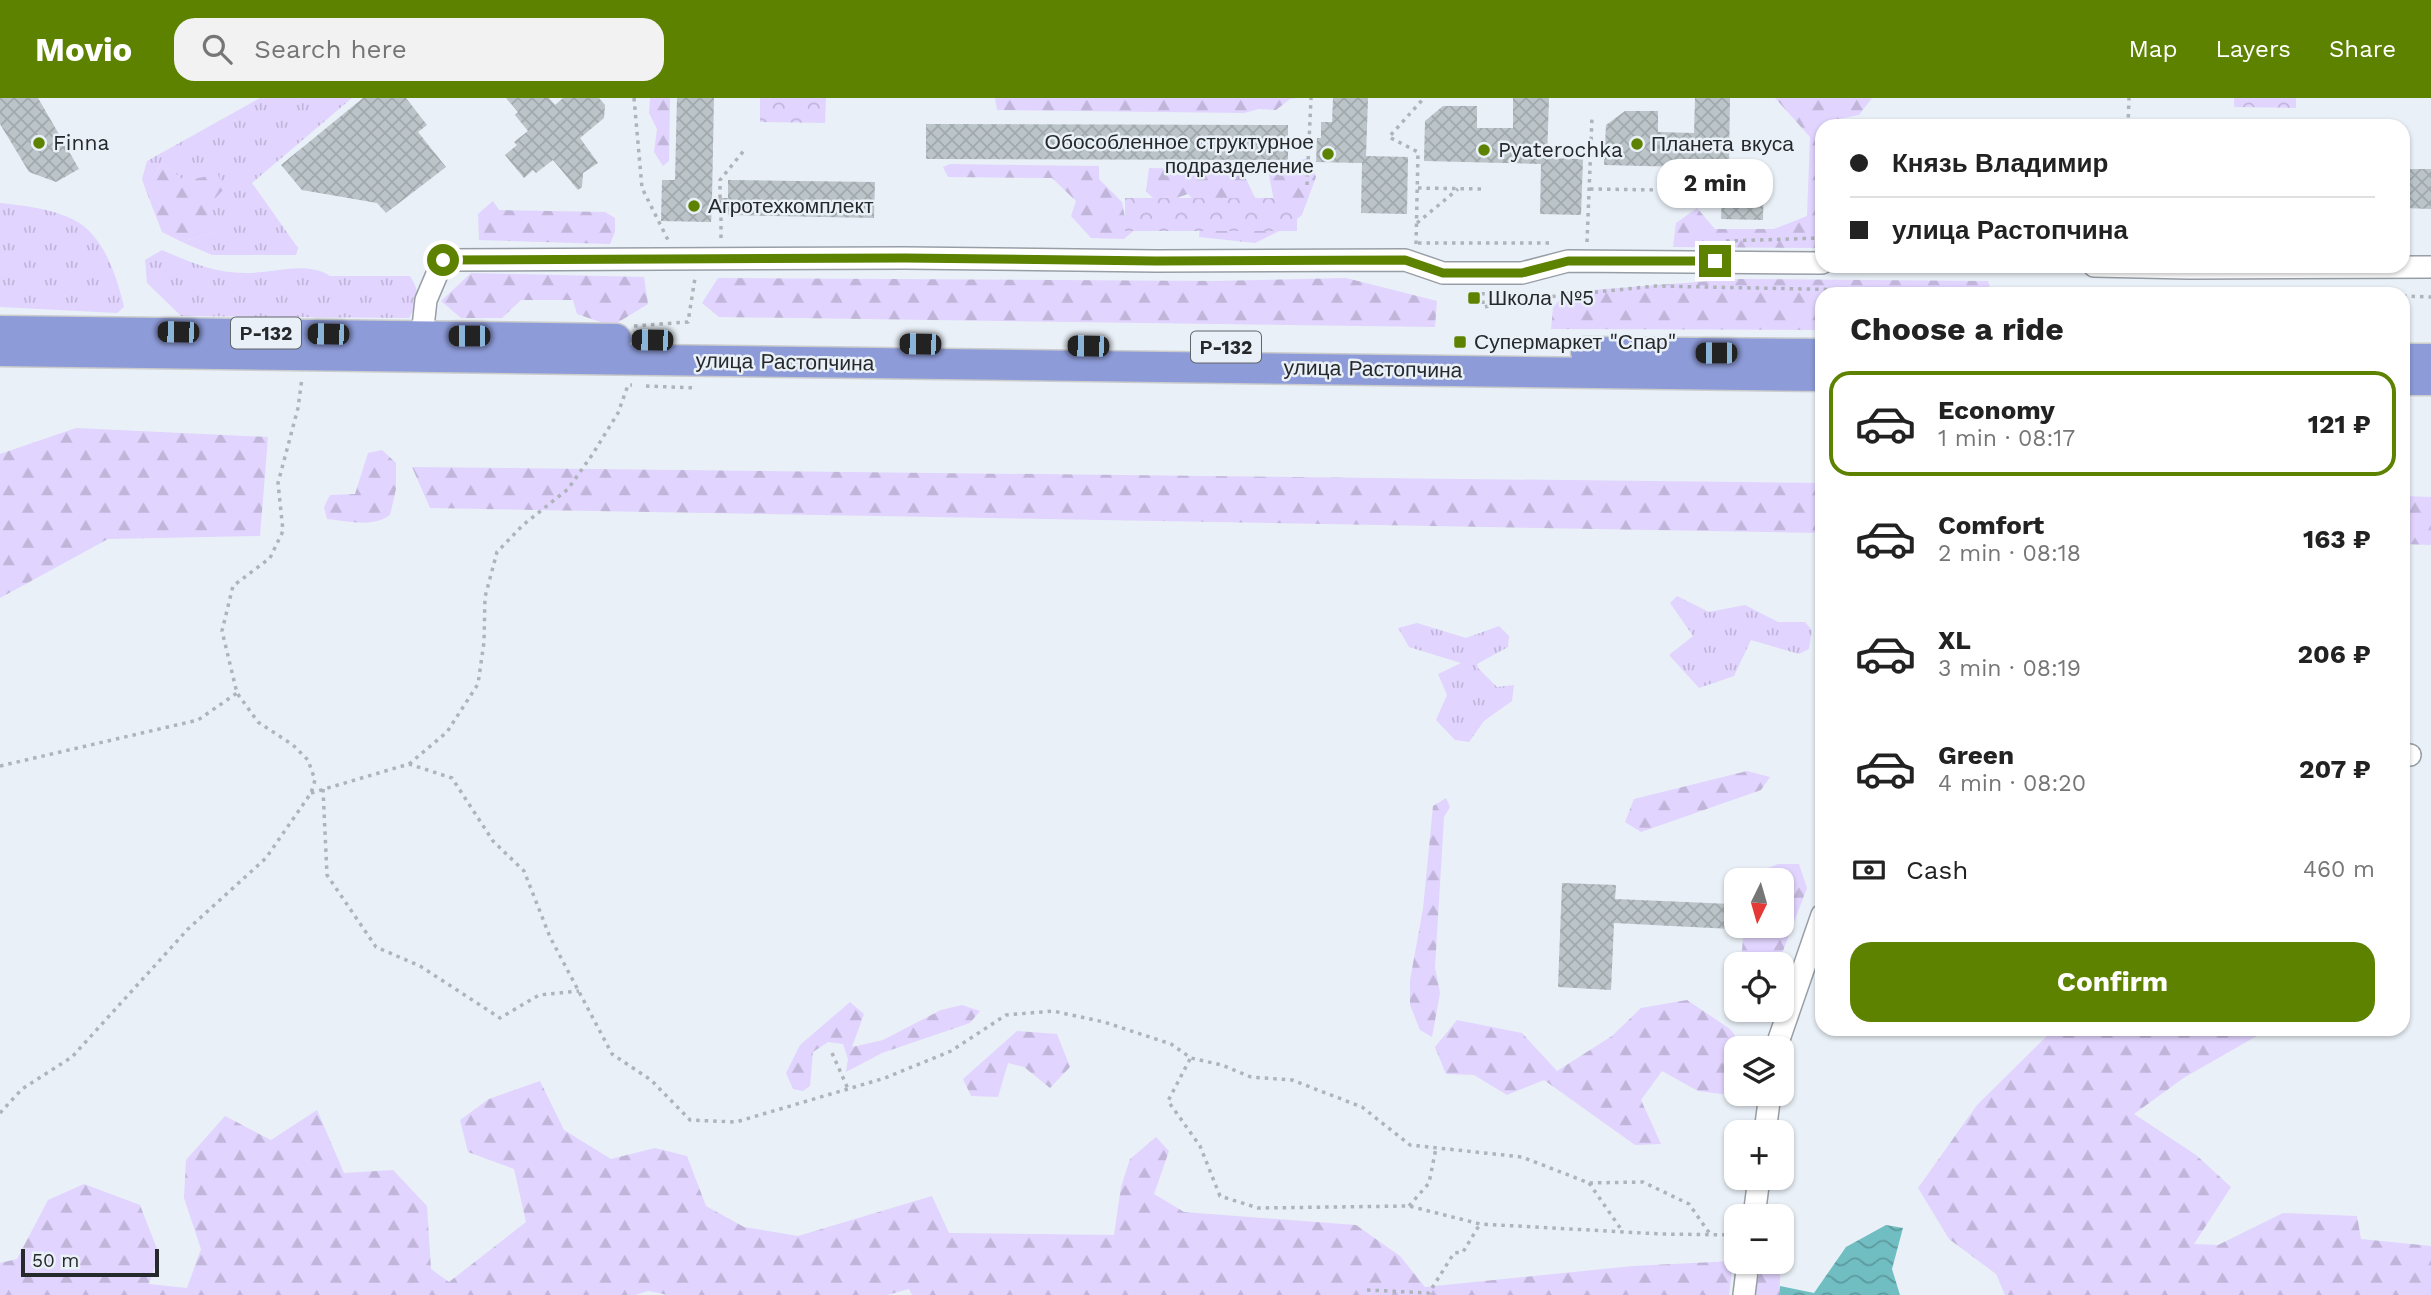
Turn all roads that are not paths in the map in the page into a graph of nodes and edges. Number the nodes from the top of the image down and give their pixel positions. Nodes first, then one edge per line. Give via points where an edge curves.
1 (1815, 263) edge
2 (2410, 267) edge
3 (2431, 267) edge
4 (0, 331) edge
5 (422, 336) junction
6 (0, 351) edge
7 (1815, 354) edge
8 (2410, 359) edge
9 (2431, 359) edge
10 (1815, 376) edge
11 (2410, 380) edge
12 (2431, 380) edge
13 (1815, 935) edge
14 (1780, 1036) edge
15 (1747, 1274) edge
16 (1744, 1295) edge

1 - 5 street via 1568,261 1522,273 1443,273 1405,260 443,260 426,300
2 - 3 street
4 - 5 highway, улица Растопчина / Р-132
5 - 7 highway, улица Растопчина / Р-132
6 - 10 highway, улица Растопчина / Р-132
8 - 9 highway
11 - 12 highway
13 - 14 street
15 - 16 street

